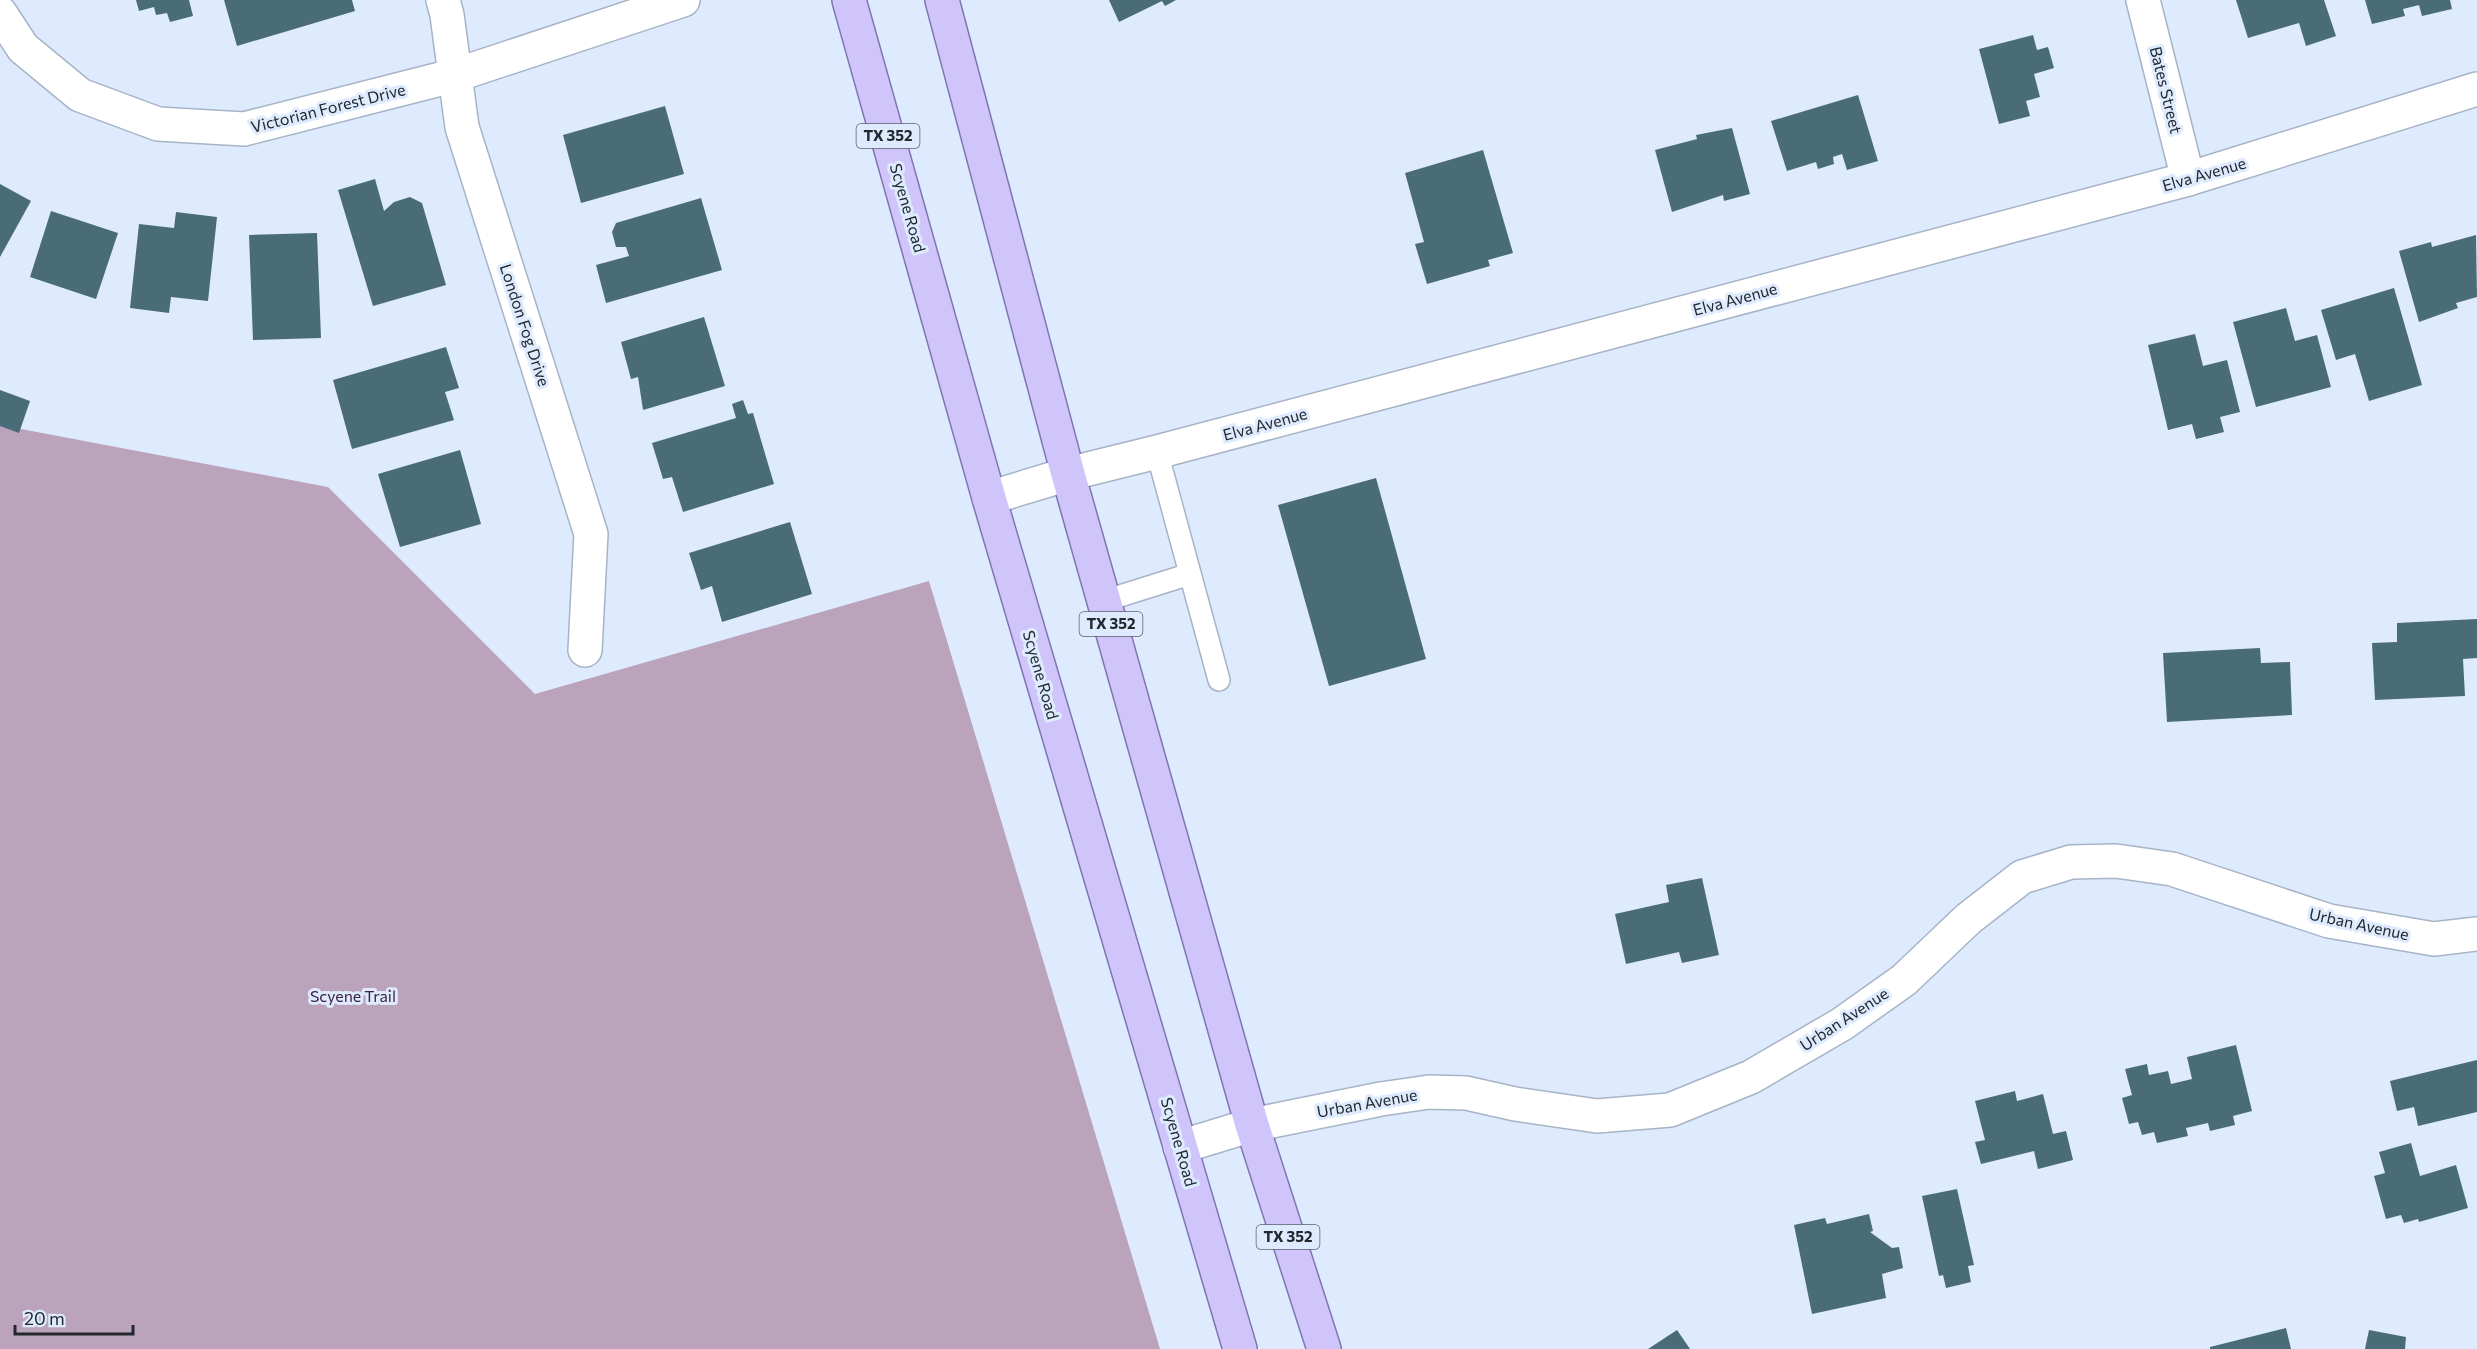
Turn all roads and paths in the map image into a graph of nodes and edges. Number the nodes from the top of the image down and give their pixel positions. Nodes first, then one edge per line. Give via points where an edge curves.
1 (443, 0) edge
2 (683, 0) edge
3 (849, 0) edge
4 (942, 0) edge
5 (2143, 0) edge
6 (0, 13) edge
7 (456, 75) junction
8 (2477, 89) edge
9 (2188, 179) junction
10 (1157, 453) junction
11 (1068, 474) junction
12 (989, 498) junction
13 (1190, 574) junction
14 (1104, 601) junction
15 (585, 650) dead end
16 (1219, 680) dead end
17 (2477, 934) edge
18 (1252, 1125) junction
19 (1180, 1147) junction
20 (1240, 1349) edge
21 (1324, 1349) edge

1 - 7 street, London Fog Drive
2 - 7 street, Victorian Forest Drive
3 - 12 main road, Scyene Road / TX 352
4 - 11 main road, TX 352
5 - 9 street, Bates Street
6 - 7 street, Victorian Forest Drive via 23,48 80,95 158,123 244,129
7 - 15 street, London Fog Drive via 462,127 591,534
8 - 9 street, Elva Avenue
9 - 10 street, Elva Avenue
10 - 11 street, Elva Avenue
10 - 13 lane
11 - 12 street, Elva Avenue
11 - 14 main road, TX 352
12 - 19 main road, Scyene Road / TX 352
13 - 14 lane
13 - 16 lane
14 - 18 main road, TX 352
17 - 18 street, Urban Avenue via 2434,939 2329,921 2172,869 2116,861 2071,862 2022,877 1968,919 1904,980 1842,1024 1751,1077 1670,1110 1597,1116 1466,1093 1429,1092
18 - 19 street, Urban Avenue
18 - 21 main road, TX 352
19 - 20 main road, Scyene Road / TX 352

